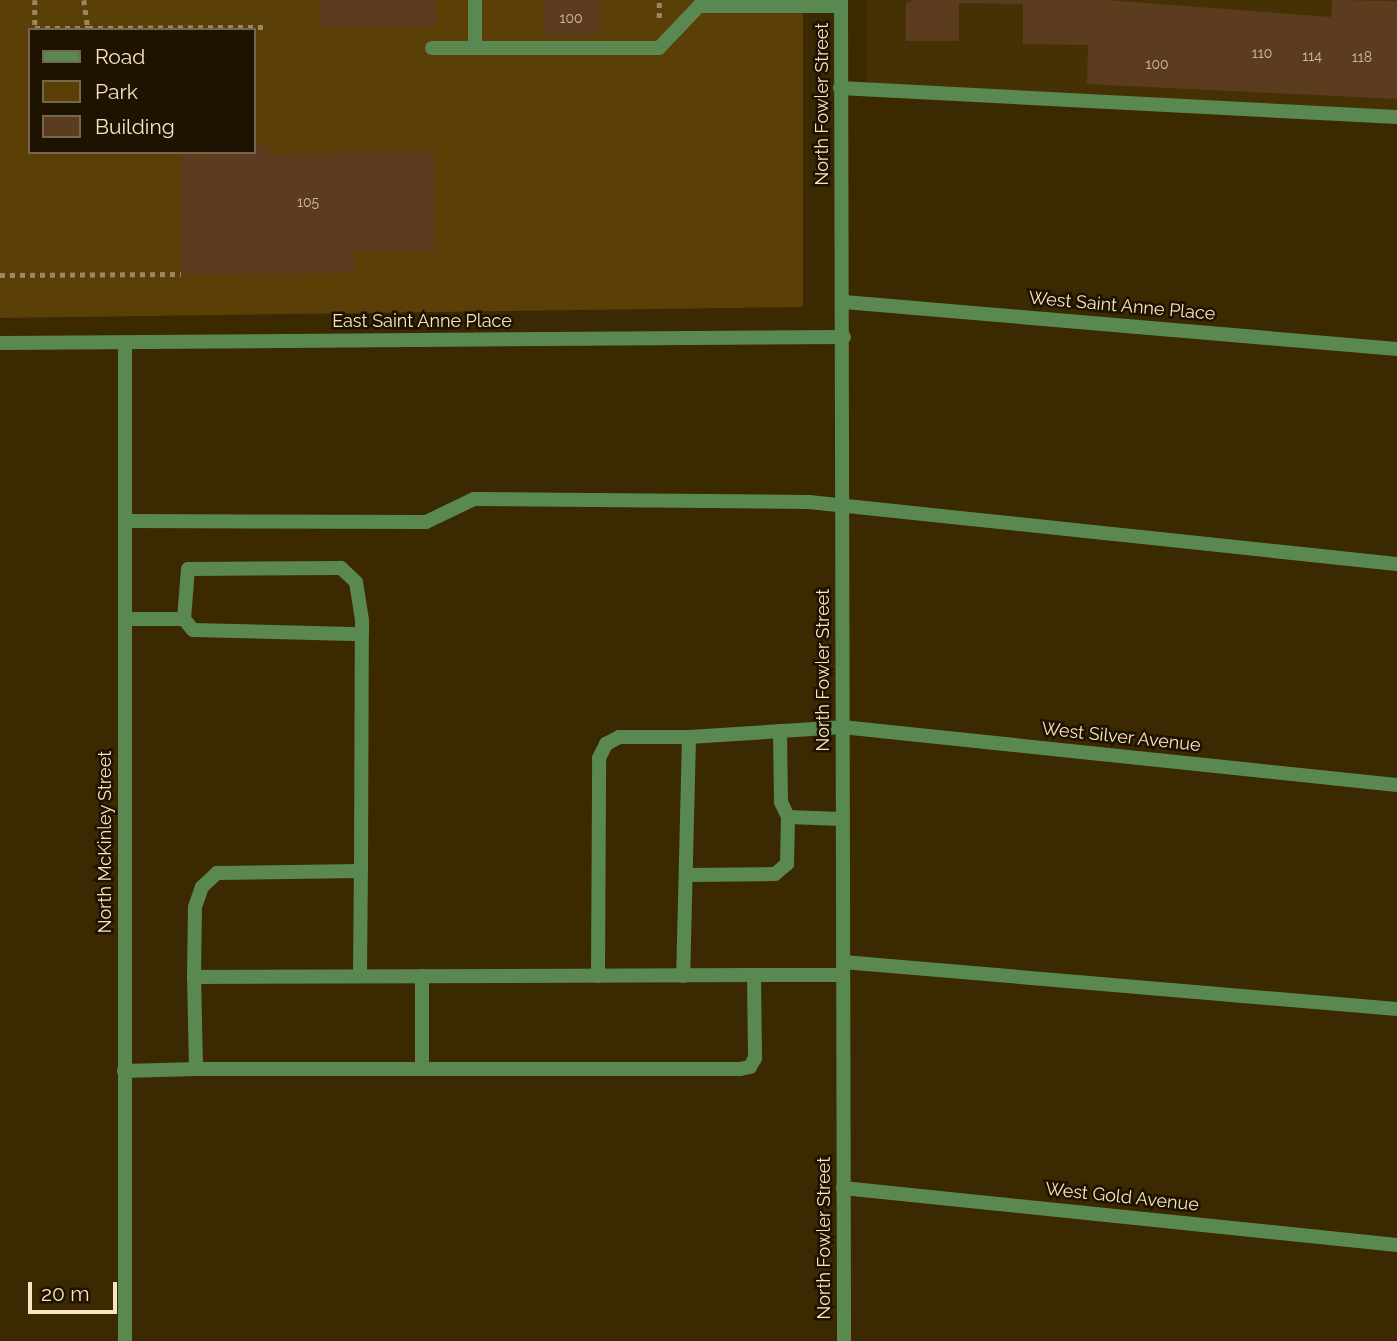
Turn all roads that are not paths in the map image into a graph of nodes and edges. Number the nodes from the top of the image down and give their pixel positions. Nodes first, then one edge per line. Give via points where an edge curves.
1 (475, 0) edge
2 (698, 3) edge
3 (841, 3) edge
4 (432, 48) dead end
5 (475, 48) junction
6 (840, 88) junction
7 (1397, 117) edge
8 (844, 302) junction
9 (844, 337) junction
10 (125, 342) junction
11 (0, 343) edge
12 (1397, 349) edge
13 (842, 506) junction
14 (128, 521) junction
15 (1397, 564) edge
16 (126, 619) junction
17 (184, 619) junction
18 (362, 634) junction
19 (842, 727) junction
20 (780, 731) junction
21 (689, 737) junction
22 (1397, 785) edge
23 (788, 817) junction
24 (842, 819) junction
25 (360, 872) junction
26 (685, 875) junction
27 (843, 968) junction
28 (754, 975) junction
29 (360, 976) junction
30 (422, 976) junction
31 (598, 976) junction
32 (683, 976) junction
33 (194, 977) junction
34 (1397, 1009) edge
35 (196, 1069) junction
36 (422, 1069) junction
37 (124, 1071) junction
38 (843, 1188) junction
39 (1397, 1245) edge
40 (125, 1341) edge
41 (844, 1341) edge

1 - 5 street
2 - 3 street
2 - 5 street via 659,48
3 - 6 street, North Fowler Street
4 - 5 street
6 - 7 street
6 - 8 street, North Fowler Street
8 - 9 street, North Fowler Street
8 - 12 street, West Saint Anne Place
9 - 10 street, East Saint Anne Place
9 - 13 street, North Fowler Street
10 - 11 street, East Saint Anne Place
10 - 14 street, North McKinley Street
13 - 14 street via 474,499 426,522
13 - 15 street
13 - 19 street, North Fowler Street
14 - 16 street, North McKinley Street
16 - 17 street
16 - 37 street, North McKinley Street
17 - 18 street via 193,631
17 - 18 street via 188,569 341,568 355,583
18 - 25 street
19 - 20 street, West Silver Avenue
19 - 22 street, West Silver Avenue
19 - 24 street, North Fowler Street
20 - 21 street, West Silver Avenue
20 - 23 street via 781,802
21 - 26 street
21 - 31 street, West Silver Avenue via 619,737 606,744 599,758
23 - 24 street
23 - 26 street via 783,872
24 - 27 street, North Fowler Street
25 - 29 street
25 - 33 street via 217,873 202,887 195,907
26 - 32 street
27 - 28 street
27 - 34 street
27 - 38 street, North Fowler Street
28 - 32 street
28 - 36 street via 750,1067
29 - 30 street
29 - 33 street
30 - 31 street
30 - 36 street
31 - 32 street
33 - 35 street
35 - 36 street
35 - 37 street
37 - 40 street, North McKinley Street
38 - 39 street, West Gold Avenue
38 - 41 street, North Fowler Street

